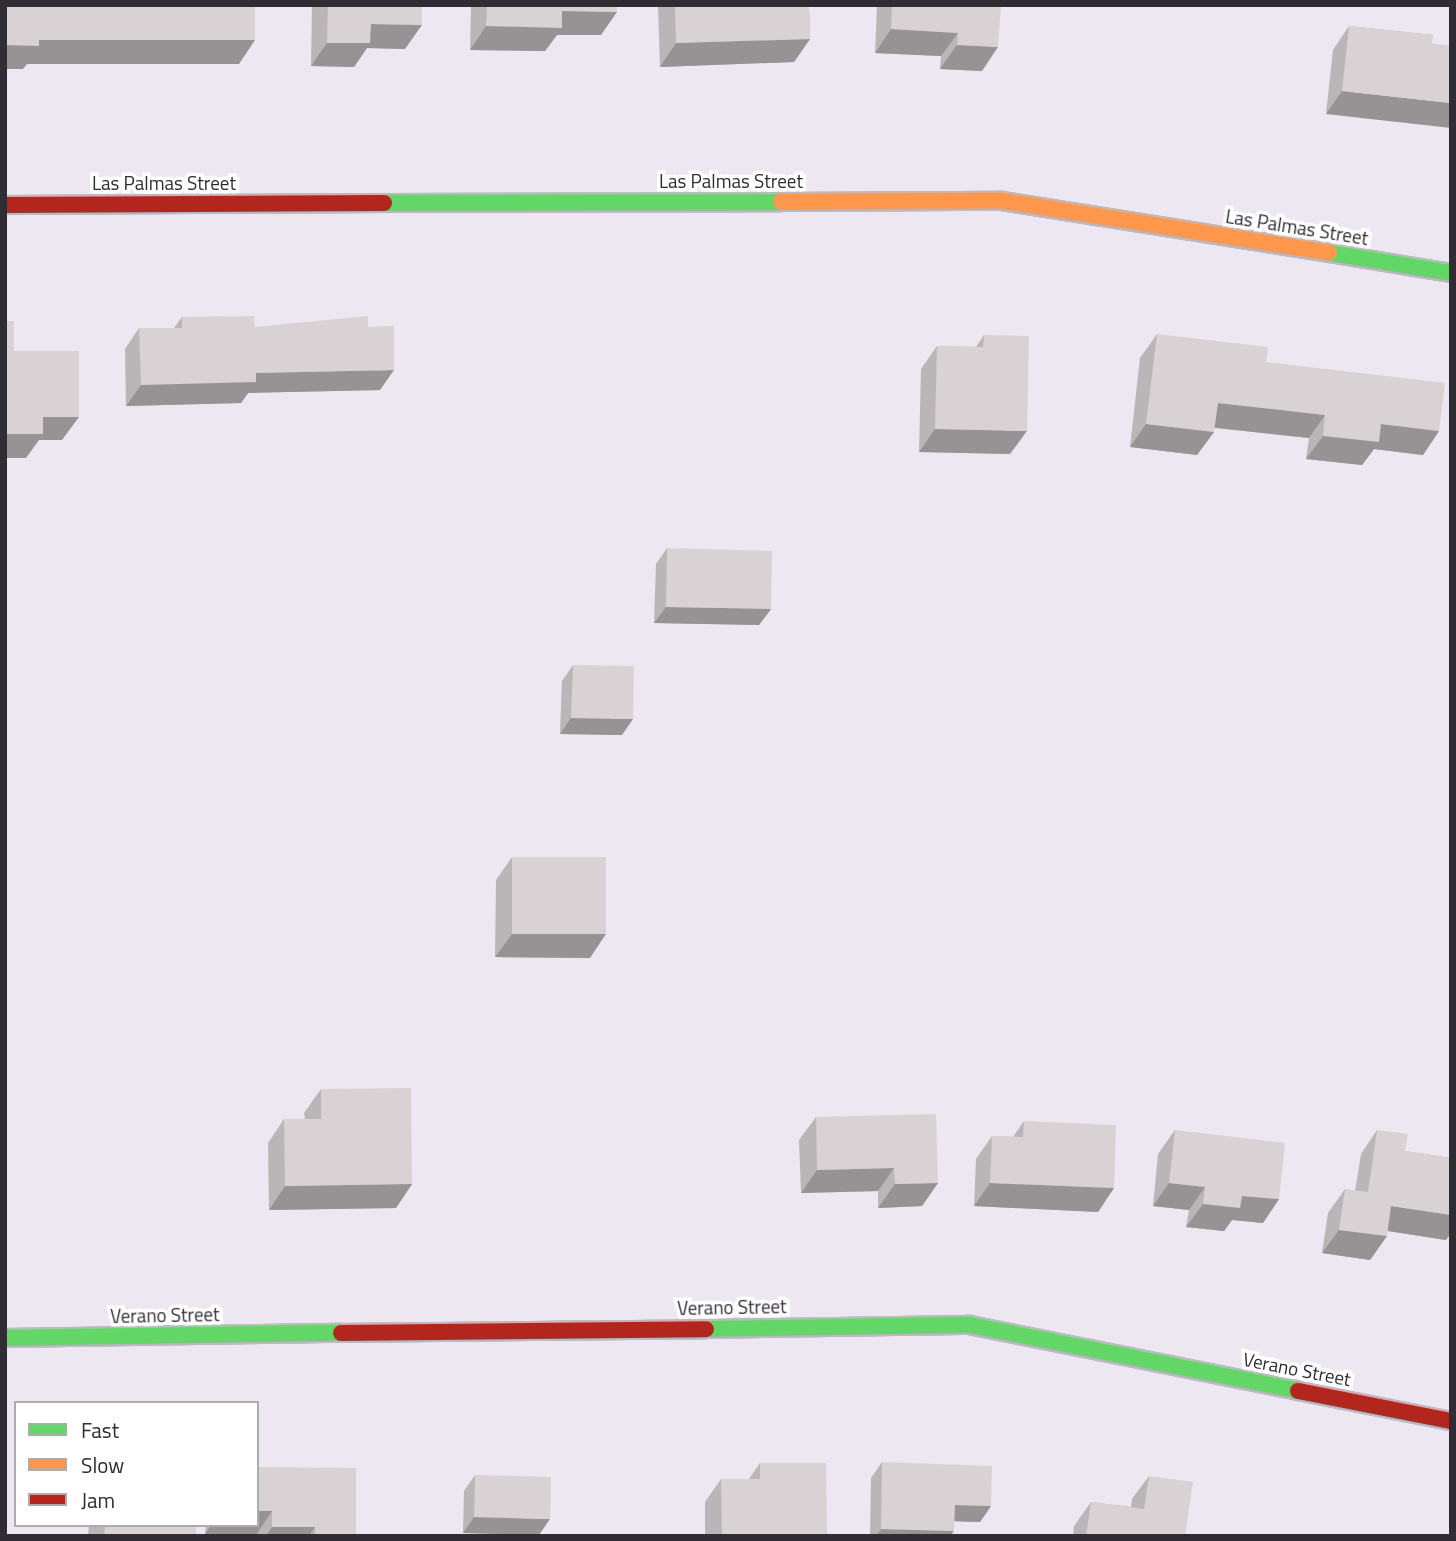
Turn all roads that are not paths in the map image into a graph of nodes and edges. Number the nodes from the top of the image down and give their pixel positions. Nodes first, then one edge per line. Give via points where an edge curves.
1 (5, 205) edge
2 (1451, 273) edge
3 (5, 1338) edge
4 (1451, 1421) edge

1 - 2 street, Las Palmas Street via 1002,201
3 - 4 street, Verano Street via 969,1325

